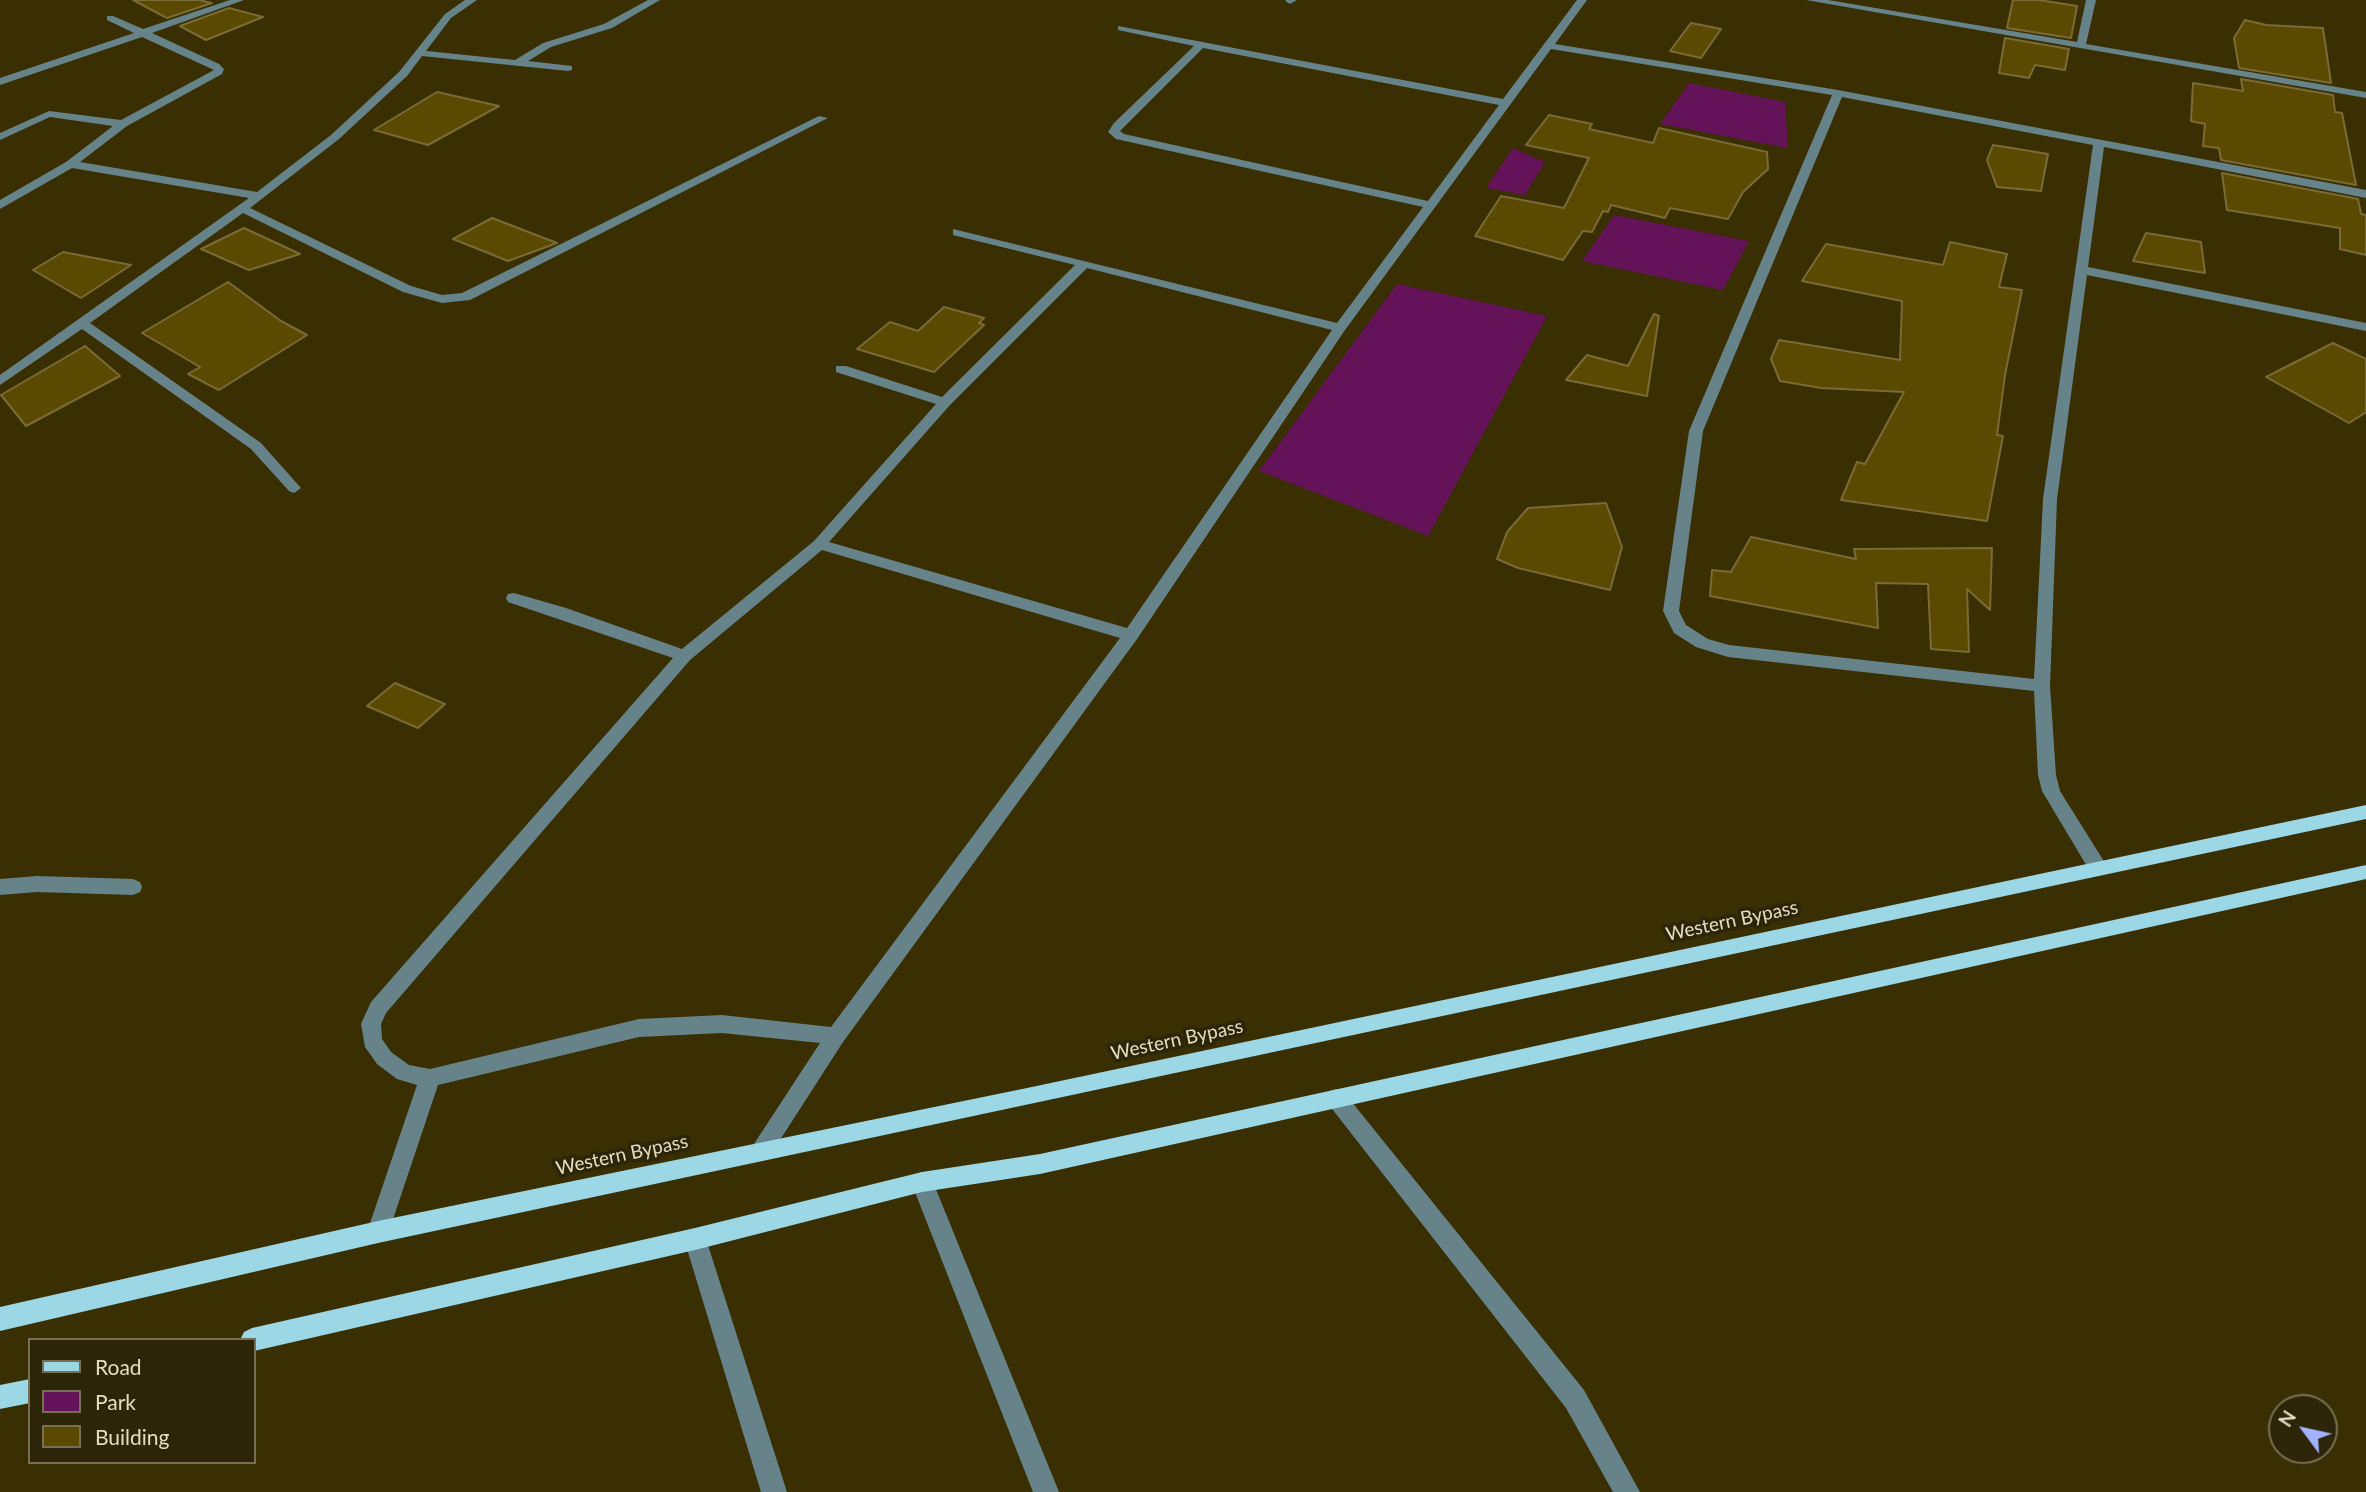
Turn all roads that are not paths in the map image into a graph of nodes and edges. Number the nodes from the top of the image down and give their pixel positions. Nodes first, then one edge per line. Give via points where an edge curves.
1 (239, 0) edge
2 (472, 0) edge
3 (655, 0) edge
4 (1582, 0) edge
5 (1811, 0) edge
6 (2091, 0) edge
7 (1850, 3) edge
8 (110, 18) dead end
9 (1122, 29) dead end
10 (142, 33) junction
11 (581, 34) junction
12 (1201, 45) junction
13 (1549, 46) junction
14 (2081, 46) junction
15 (418, 53) junction
16 (560, 59) junction
17 (517, 63) junction
18 (568, 68) dead end
19 (0, 82) edge
20 (1838, 93) junction
21 (2366, 95) edge
22 (1506, 103) junction
23 (823, 118) dead end
24 (123, 124) junction
25 (0, 137) edge
26 (2099, 143) junction
27 (70, 164) junction
28 (2366, 194) edge
29 (259, 196) junction
30 (0, 205) edge
31 (1432, 205) junction
32 (240, 207) junction
33 (957, 232) dead end
34 (1084, 264) junction
35 (2083, 270) junction
36 (82, 323) junction
37 (2366, 327) edge
38 (1340, 328) junction
39 (841, 369) dead end
40 (0, 381) edge
41 (945, 402) junction
42 (294, 488) dead end
43 (819, 544) junction
44 (514, 598) dead end
45 (1131, 635) junction
46 (684, 656) junction
47 (2042, 686) junction
48 (2366, 812) edge
49 (2098, 868) junction
50 (2366, 872) edge
51 (0, 887) edge
52 (133, 887) dead end
53 (836, 1036) junction
54 (430, 1078) junction
55 (1336, 1098) junction
56 (761, 1150) junction
57 (922, 1182) junction
58 (377, 1232) junction
59 (695, 1239) junction
60 (0, 1319) edge
61 (256, 1339) edge
62 (28, 1391) edge
63 (0, 1397) edge
64 (774, 1492) edge
65 (1046, 1492) edge
66 (1627, 1492) edge

1 - 10 street
2 - 15 street via 449,16
3 - 11 street via 608,26
4 - 13 street
5 - 7 street
6 - 14 street
7 - 14 street
8 - 10 street
9 - 12 street
10 - 19 street
10 - 24 street via 219,69
11 - 16 street
11 - 17 street via 547,44
12 - 22 street
12 - 31 street via 1114,132 1120,137
13 - 20 street
13 - 22 street
14 - 21 street
15 - 17 street
15 - 29 street via 403,75
16 - 17 street
16 - 18 street
20 - 26 street
20 - 47 street via 1696,431 1671,611 1680,629 1702,643 1728,651
22 - 31 street
23 - 32 street via 465,297 442,299 407,289
24 - 25 street via 49,114
24 - 27 street
26 - 28 street
26 - 35 street
27 - 29 street
27 - 30 street
29 - 32 street
31 - 38 street
32 - 36 street
33 - 34 street
34 - 38 street
34 - 41 street
35 - 37 street
35 - 47 street via 2050,499
36 - 40 street
36 - 42 street via 256,446
38 - 45 street
39 - 41 street
41 - 43 street
43 - 45 street
43 - 46 street
44 - 46 street
45 - 53 street
46 - 54 street via 378,1008 371,1024 378,1050 404,1073
47 - 49 street via 2051,790
48 - 49 main road, Western Bypass
49 - 56 main road, Western Bypass
50 - 55 main road
51 - 52 street
53 - 54 street via 722,1024 639,1028
53 - 56 street
54 - 58 street
55 - 57 main road via 1040,1164
55 - 66 street via 1575,1399
56 - 58 main road, Western Bypass
57 - 59 main road
57 - 65 street
58 - 60 main road, Western Bypass
59 - 61 main road
59 - 64 street
62 - 63 main road

